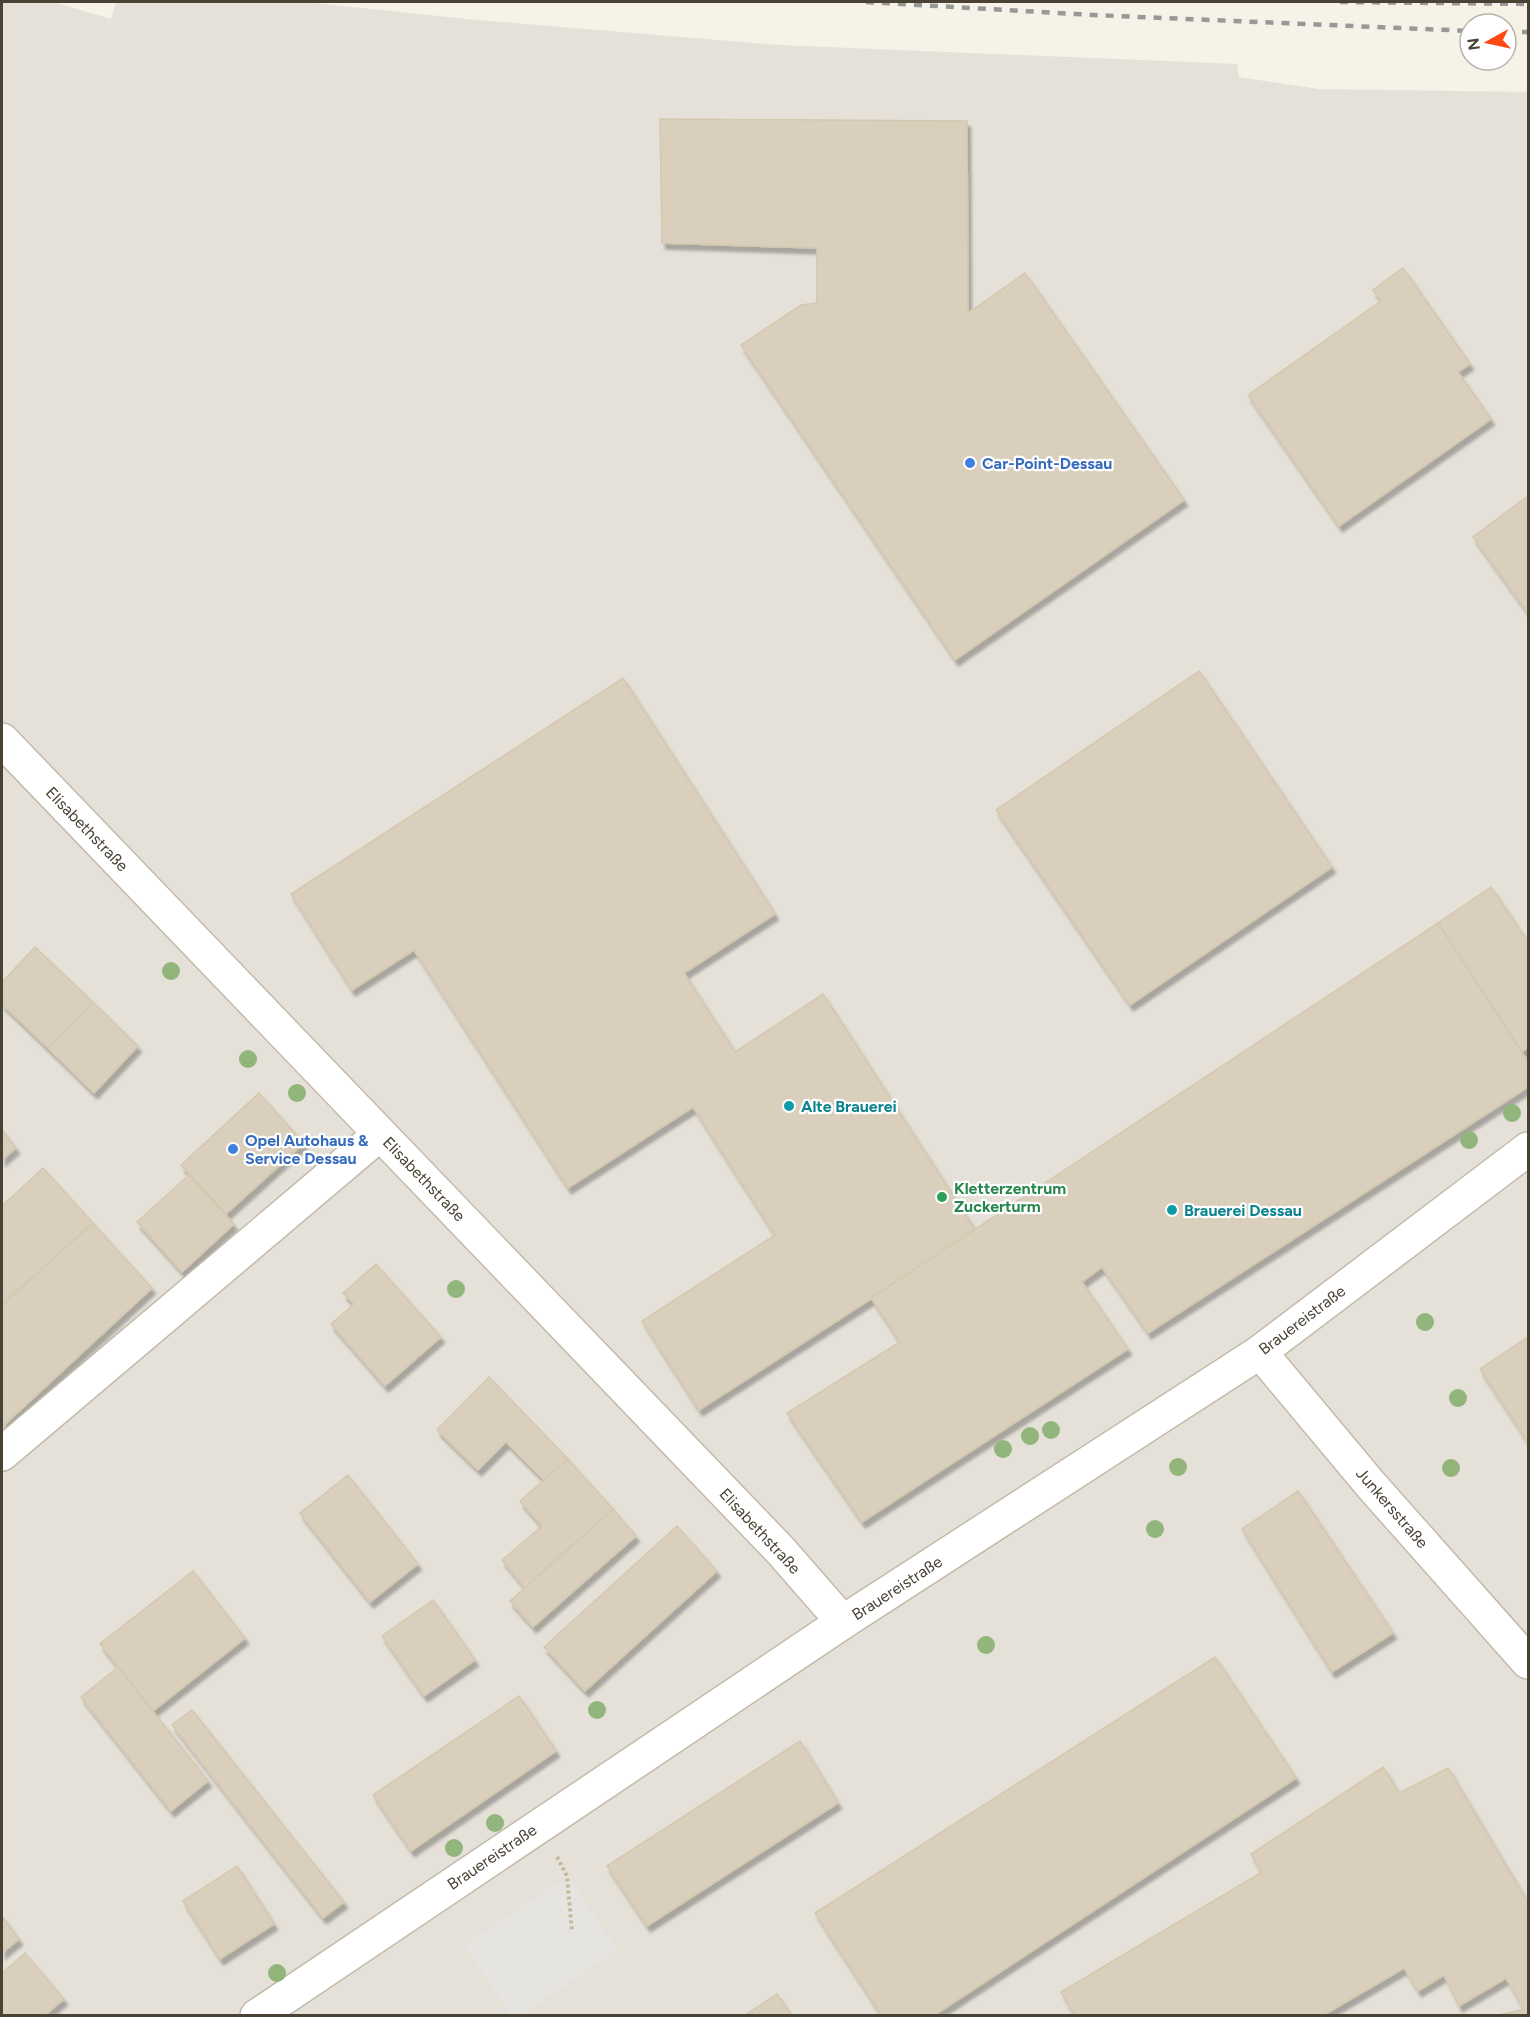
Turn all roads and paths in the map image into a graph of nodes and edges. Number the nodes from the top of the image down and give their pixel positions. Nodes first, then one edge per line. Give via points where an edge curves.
1 (2, 740) edge
2 (380, 1134) junction
3 (1528, 1149) edge
4 (1260, 1352) junction
5 (2, 1454) edge
6 (843, 1622) junction
7 (1528, 1662) edge
8 (539, 1826) junction
9 (572, 1932) dead end
10 (257, 2016) edge

1 - 2 street, Elisabethstraße
2 - 5 street
2 - 6 street, Elisabethstraße via 781,1551
3 - 4 street, Brauereistraße
4 - 6 street, Brauereistraße
4 - 7 street, Junkersstraße via 1371,1485
6 - 8 street, Brauereistraße
8 - 9 path via 567,1876
8 - 10 street, Brauereistraße

